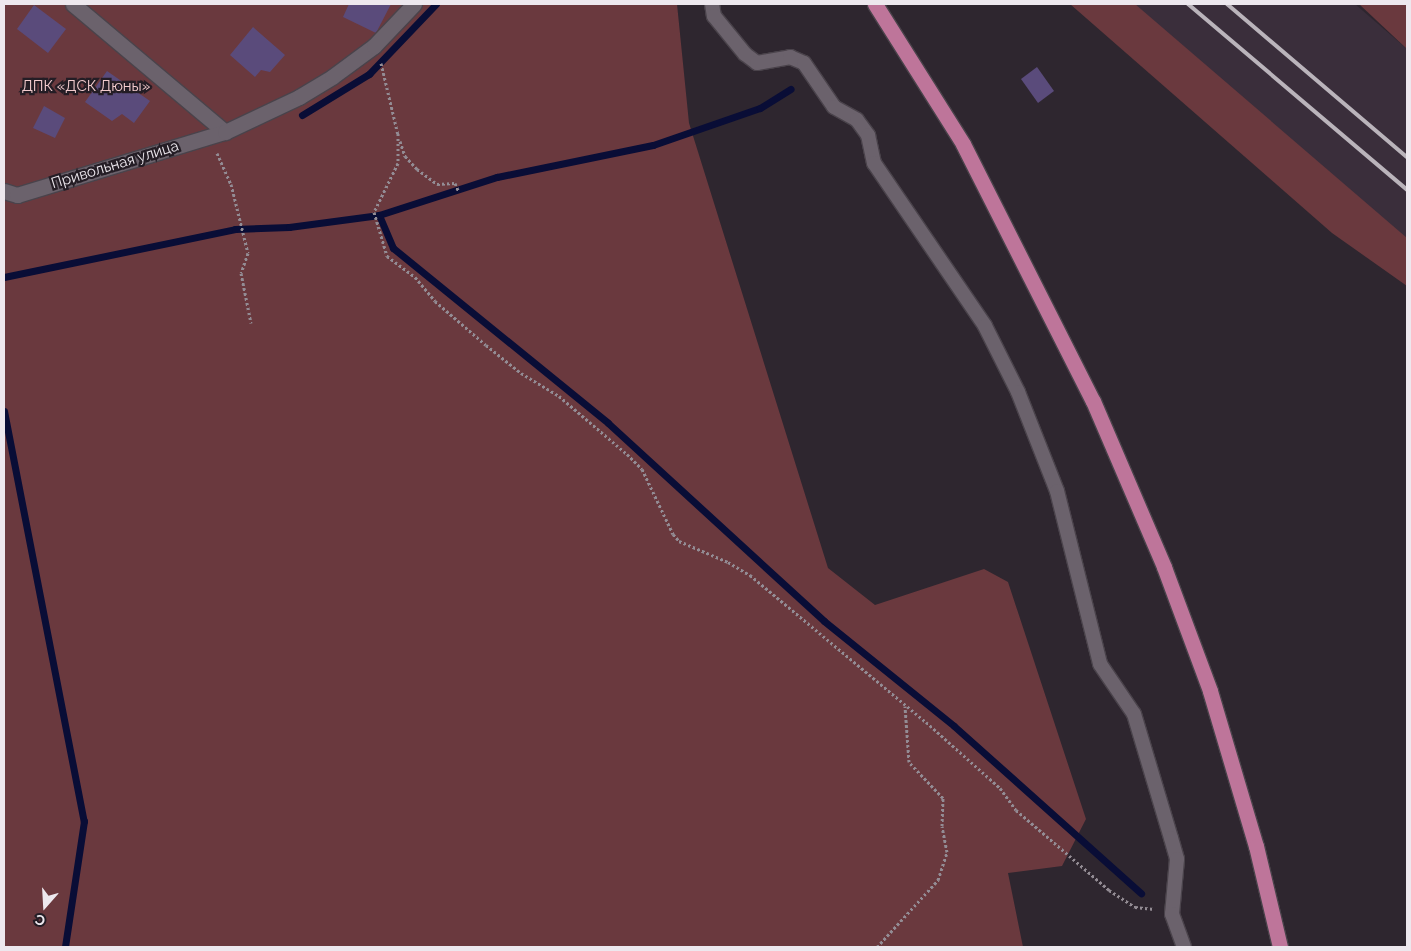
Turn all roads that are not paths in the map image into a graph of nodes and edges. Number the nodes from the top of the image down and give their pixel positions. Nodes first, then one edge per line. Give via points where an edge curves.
1 (73, 4) edge
2 (414, 4) edge
3 (712, 4) edge
4 (875, 4) edge
5 (223, 132) junction
6 (4, 191) edge
7 (1184, 947) edge
8 (1280, 947) edge

1 - 5 street
2 - 5 street, Привольная улица via 374,46 332,77 299,97
3 - 7 lane via 714,16 744,54 757,63 790,58 804,62 834,107 857,120 868,135 874,163 985,326 1018,392 1057,491 1100,664 1134,714 1177,859 1173,910
4 - 8 highway via 964,144 1093,401 1164,567 1210,691 1256,846
5 - 6 street, Привольная улица via 17,195

